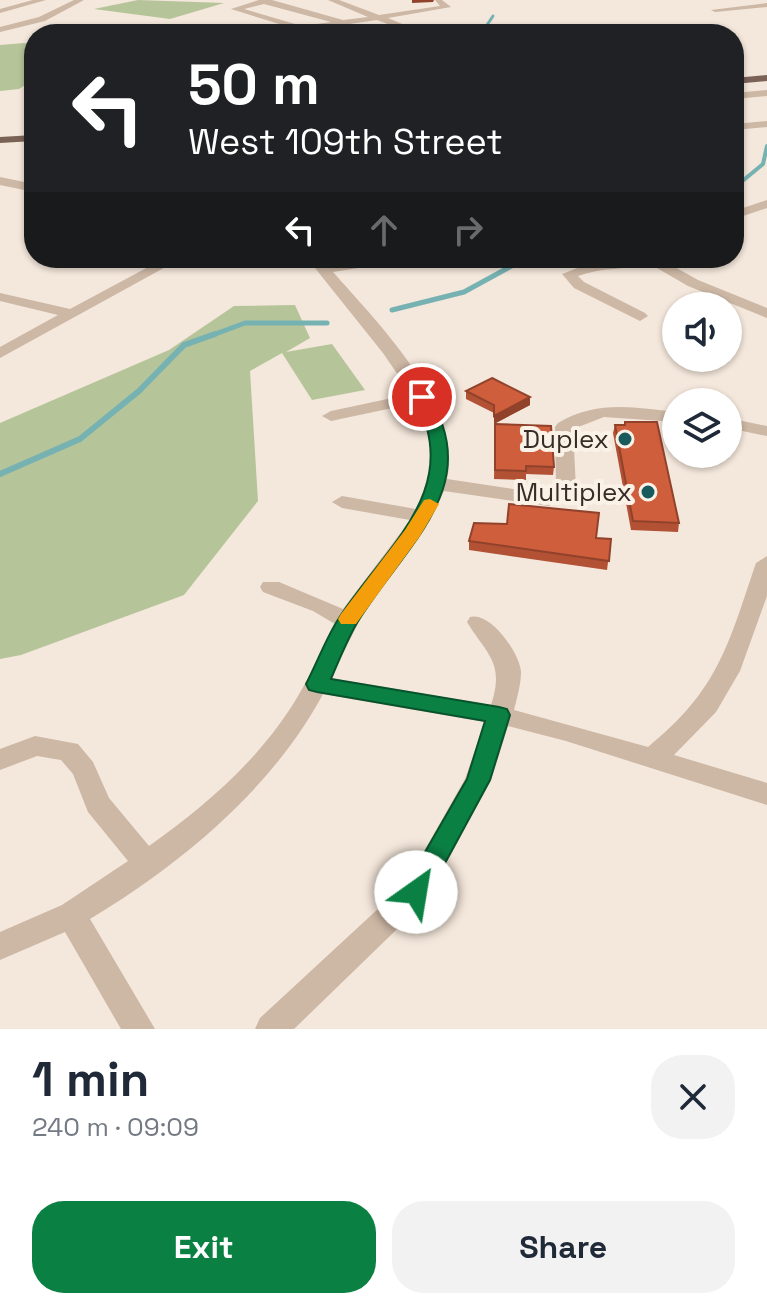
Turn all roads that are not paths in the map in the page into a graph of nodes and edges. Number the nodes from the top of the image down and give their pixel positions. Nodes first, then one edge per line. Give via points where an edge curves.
1 (42, 0) edge
2 (78, 0) edge
3 (332, 0) edge
4 (752, 0) edge
5 (266, 1) edge
6 (438, 1) edge
7 (766, 5) edge
8 (396, 7) dead end
9 (715, 10) dead end
10 (0, 11) edge
11 (405, 13) junction
12 (382, 18) junction
13 (0, 21) edge
14 (281, 24) edge
15 (344, 24) joint
16 (397, 24) edge
17 (0, 30) edge
18 (767, 69) edge
19 (744, 71) edge
20 (767, 78) edge
21 (744, 80) edge
22 (767, 93) edge
23 (744, 95) edge
24 (767, 124) edge
25 (744, 126) edge
26 (24, 128) edge
27 (0, 129) edge
28 (24, 139) edge
29 (0, 140) edge
30 (0, 181) edge
31 (24, 186) edge
32 (767, 204) edge
33 (744, 212) edge
34 (157, 268) edge
35 (322, 268) edge
36 (586, 268) edge
37 (668, 268) edge
38 (715, 292) edge
39 (0, 297) edge
40 (742, 304) edge
41 (767, 313) edge
42 (73, 314) junction
43 (640, 316) dead end
44 (0, 353) edge
45 (422, 397) junction
46 (331, 416) dead end
47 (662, 416) edge
48 (742, 426) edge
49 (767, 431) edge
50 (438, 484) junction
51 (342, 502) dead end
52 (422, 516) junction
53 (767, 563) edge
54 (271, 587) dead end
55 (347, 621) junction
56 (478, 622) dead end
57 (317, 684) junction
58 (499, 715) junction
59 (653, 758) junction
60 (0, 760) edge
61 (767, 794) edge
62 (147, 863) junction
63 (71, 915) junction
64 (0, 946) edge
65 (139, 1029) edge
66 (271, 1029) edge

1 - 10 street
2 - 13 street
2 - 17 street via 42,19
3 - 12 street
4 - 7 street
5 - 14 street via 235,9
5 - 15 street
6 - 11 street via 447,7
7 - 9 street
8 - 11 street
11 - 12 street
12 - 15 street
12 - 16 street
18 - 19 main road
20 - 21 main road
22 - 23 street
24 - 25 street
26 - 27 main road
28 - 29 main road
30 - 31 street
32 - 33 street
34 - 42 street
35 - 45 street
36 - 43 street via 569,274 579,285
37 - 38 street
39 - 42 street
40 - 41 street
42 - 44 street
45 - 46 street
45 - 50 street via 441,445
47 - 50 street via 602,410 580,415 564,427 566,489 549,500
48 - 49 street
50 - 52 street
51 - 52 street
52 - 55 street
53 - 59 street via 720,688
54 - 55 street
55 - 57 street
56 - 58 street via 509,670
57 - 58 street
57 - 62 street via 276,748 236,793
58 - 59 street
58 - 66 street via 478,780 416,892
59 - 61 street
60 - 62 street via 35,746 69,751 84,769 98,804
62 - 63 street
63 - 64 street
63 - 65 street

